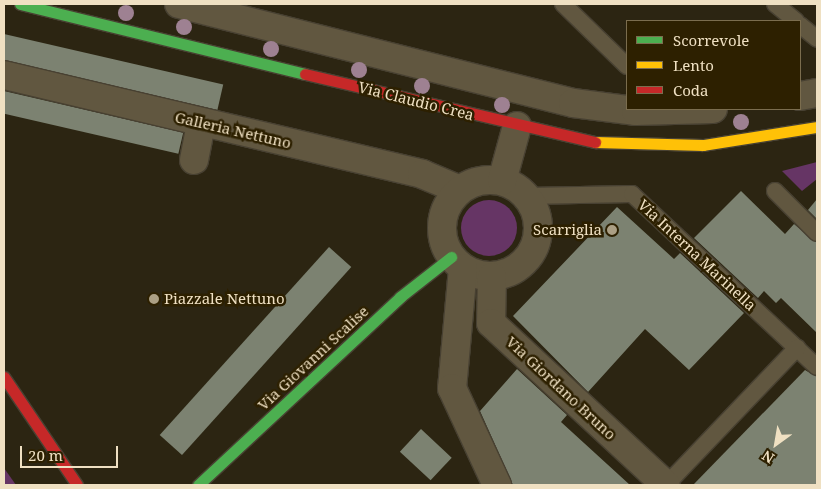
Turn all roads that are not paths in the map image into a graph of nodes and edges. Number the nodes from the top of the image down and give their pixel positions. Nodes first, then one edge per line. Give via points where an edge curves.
1 (20, 4) edge
2 (179, 4) edge
3 (562, 4) edge
4 (775, 4) edge
5 (795, 20) edge
6 (801, 26) edge
7 (817, 40) edge
8 (626, 65) edge
9 (4, 75) edge
10 (626, 108) edge
11 (201, 123) junction
12 (517, 126) junction
13 (817, 127) edge
14 (194, 160) dead end
15 (502, 181) junction
16 (460, 190) junction
17 (775, 192) dead end
18 (527, 196) junction
19 (817, 233) edge
20 (457, 263) junction
21 (492, 277) junction
22 (797, 348) junction
23 (817, 367) edge
24 (4, 377) edge
25 (77, 485) edge
26 (198, 485) edge
27 (497, 485) edge
28 (666, 485) edge

1 - 12 street, Via Claudio Crea
2 - 10 street via 546,96
3 - 8 lane
4 - 5 lane
6 - 7 lane
9 - 11 street, Galleria Nettuno
11 - 14 street
11 - 16 street, Galleria Nettuno via 422,174
12 - 13 street, Via Claudio Crea via 580,141 703,145
12 - 15 street
15 - 16 street via 479,180
15 - 18 street
16 - 20 street via 442,218 444,242
17 - 19 lane
18 - 21 street via 536,211 537,240 522,265
18 - 22 lane, Via Interna Marinella via 632,194
20 - 21 street
20 - 26 street, Via Giovanni Scalise via 400,297
20 - 27 street via 452,388
21 - 28 street, Via Giordano Bruno via 491,323
22 - 23 lane, Via Interna Marinella
22 - 28 lane
24 - 25 street

